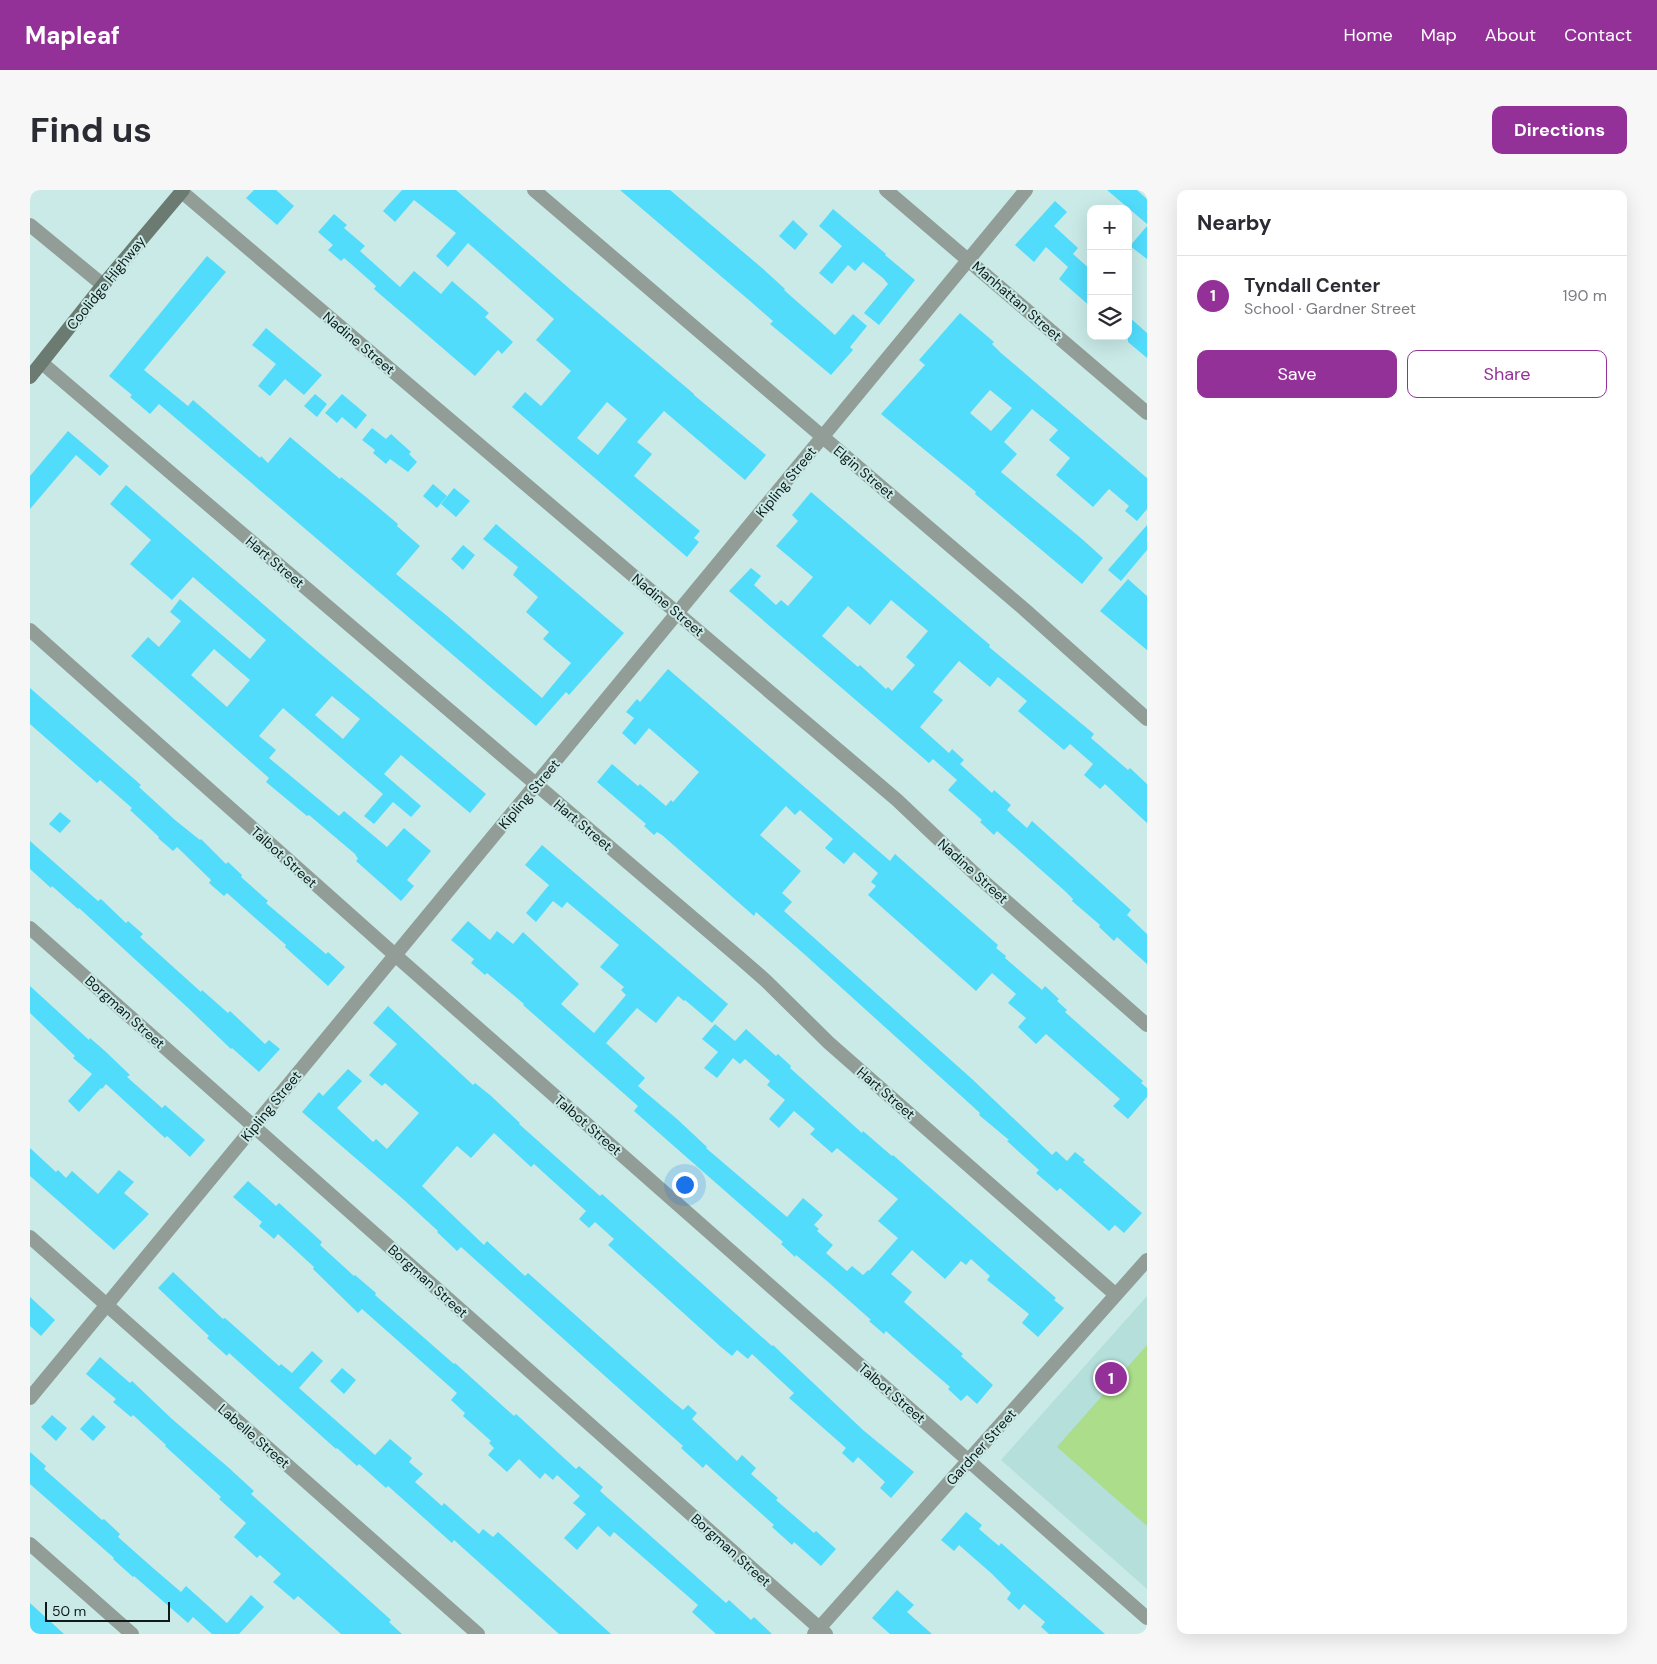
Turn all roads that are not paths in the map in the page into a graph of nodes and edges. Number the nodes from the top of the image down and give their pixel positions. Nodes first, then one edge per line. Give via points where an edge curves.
1 (534, 190) edge
2 (886, 190) edge
3 (1026, 190) edge
4 (182, 191) edge
5 (30, 224) edge
6 (969, 260) junction
7 (103, 285) junction
8 (42, 363) junction
9 (30, 377) edge
10 (1147, 413) edge
11 (823, 437) junction
12 (678, 613) junction
13 (30, 630) edge
14 (1147, 719) edge
15 (536, 785) junction
16 (30, 928) edge
17 (394, 955) junction
18 (1147, 1025) edge
19 (254, 1127) junction
20 (30, 1237) edge
21 (1147, 1260) edge
22 (1116, 1295) junction
23 (106, 1305) junction
24 (30, 1398) edge
25 (969, 1461) junction
26 (30, 1544) edge
27 (1147, 1618) edge
28 (820, 1632) edge
29 (132, 1634) edge
30 (478, 1634) edge

1 - 11 street, Elgin Street
2 - 6 street, Manhattan Street
3 - 6 street, Kipling Street
4 - 7 main road, Coolidge Highway
4 - 12 street, Nadine Street
5 - 7 street
6 - 10 street, Manhattan Street
6 - 11 street, Kipling Street
7 - 8 main road, Coolidge Highway
8 - 9 main road, Coolidge Highway
8 - 15 street, Hart Street
11 - 12 street, Kipling Street
11 - 14 street, Elgin Street
12 - 15 street, Kipling Street
12 - 18 street, Nadine Street via 897,800 974,873
13 - 17 street, Talbot Street
15 - 17 street, Kipling Street
15 - 22 street, Hart Street via 765,980 829,1043
16 - 19 street, Borgman Street
17 - 19 street, Kipling Street
17 - 25 street, Talbot Street
19 - 23 street, Kipling Street
19 - 28 street, Borgman Street
20 - 23 street, Labelle Street
21 - 22 street, Gardner Street
22 - 25 street, Gardner Street
23 - 24 street, Kipling Street
23 - 30 street, Labelle Street
25 - 27 street, Talbot Street
25 - 28 street, Gardner Street
26 - 29 street

